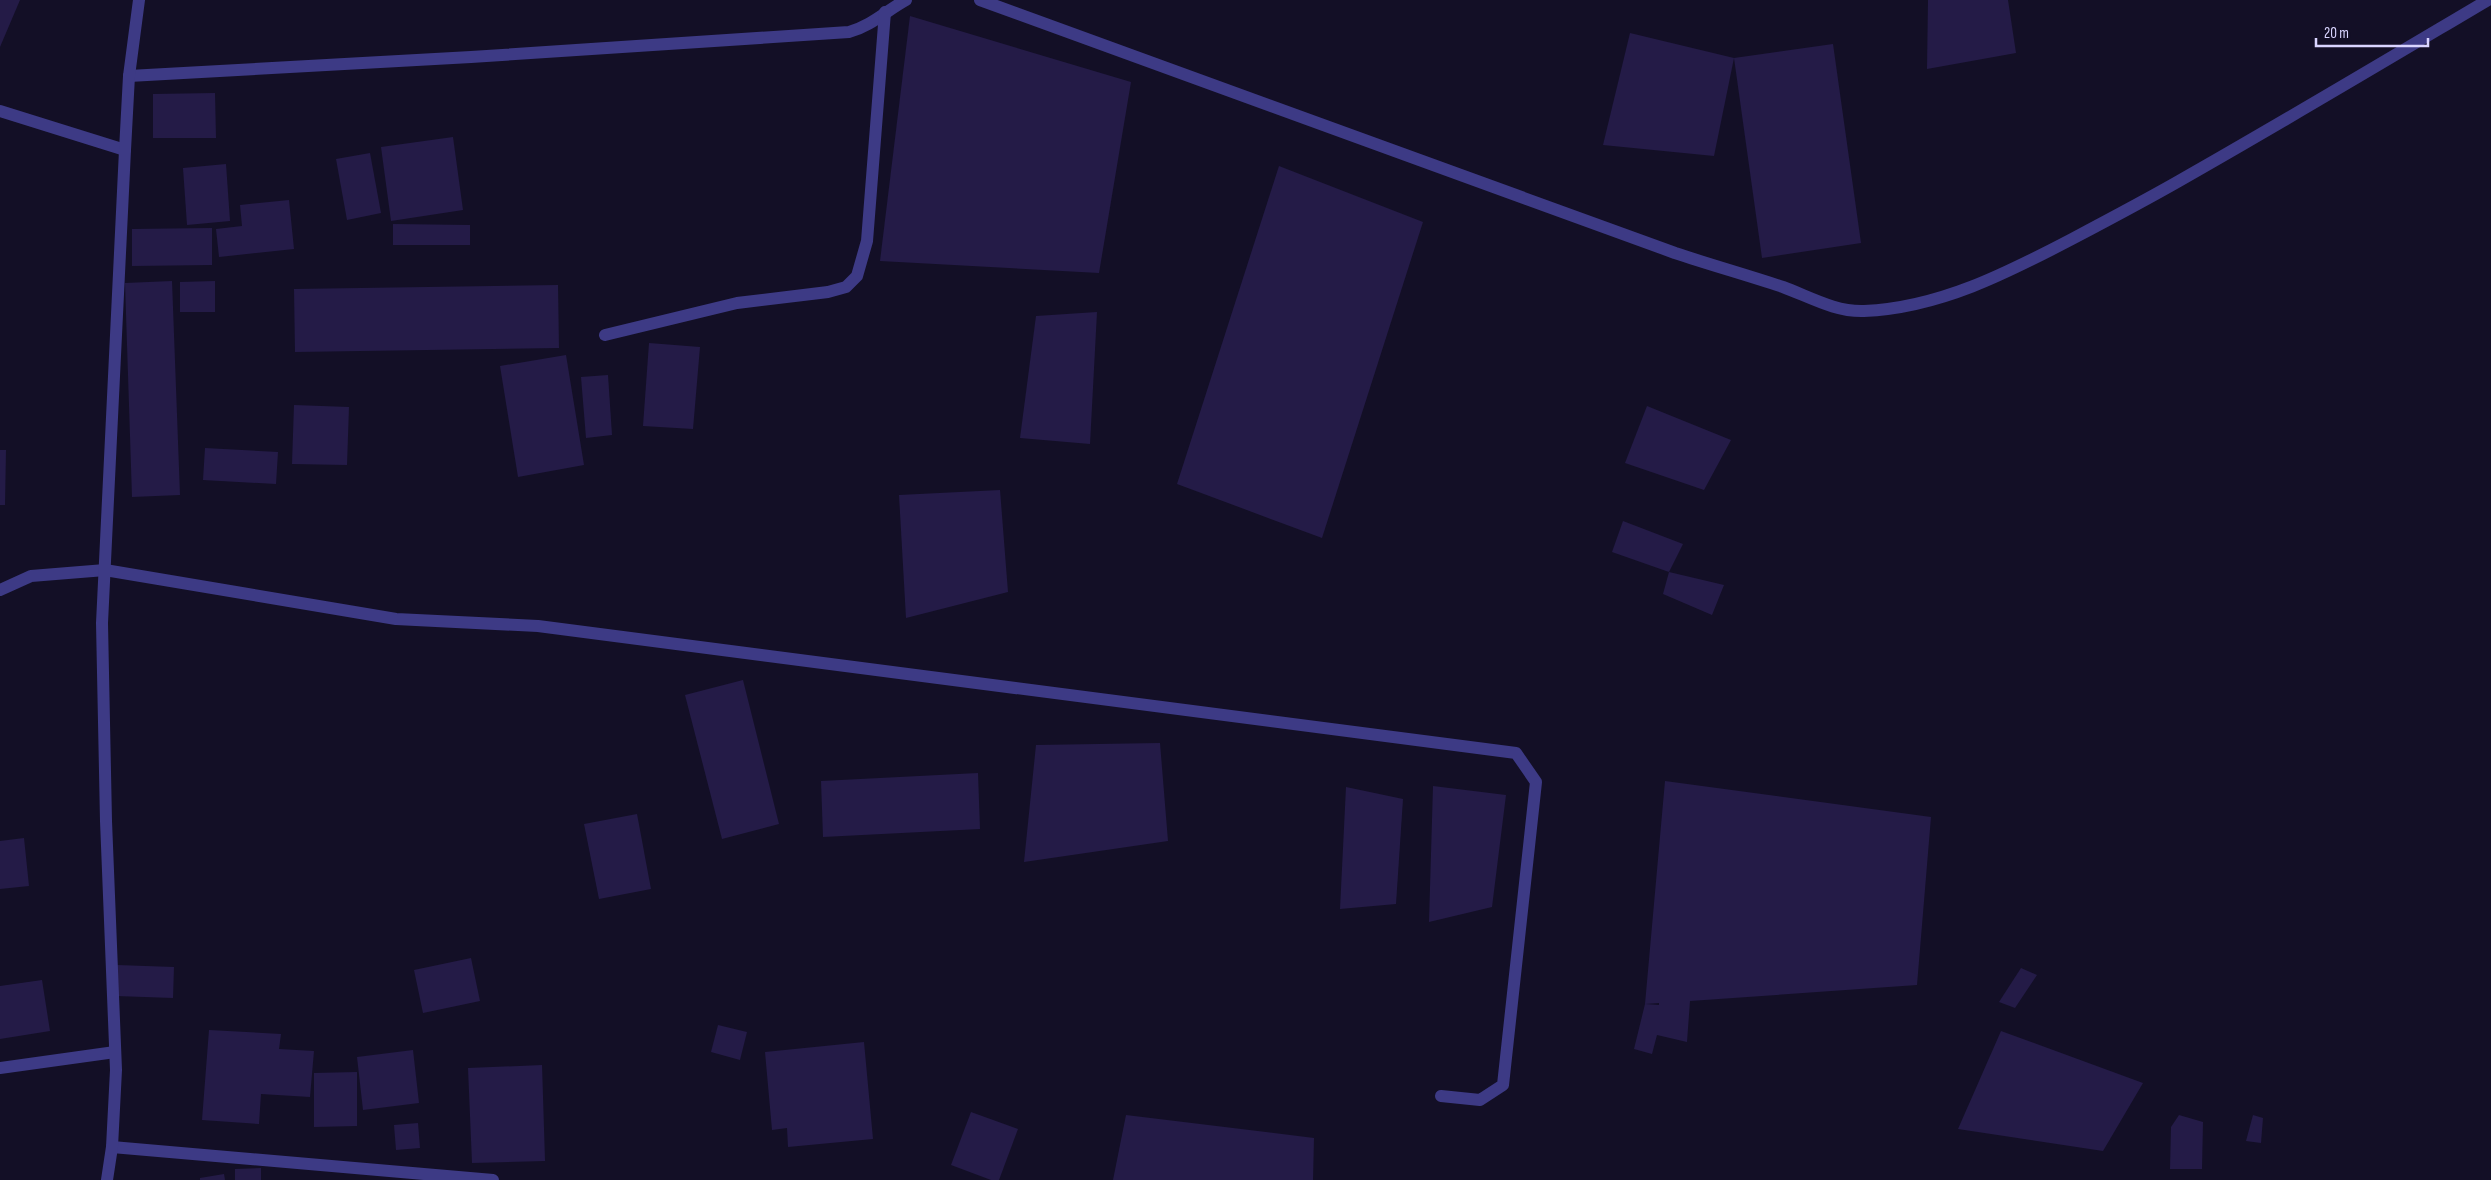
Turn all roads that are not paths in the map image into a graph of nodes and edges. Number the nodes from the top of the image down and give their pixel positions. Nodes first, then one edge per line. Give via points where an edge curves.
1 (139, 0) edge
2 (906, 0) edge
3 (980, 0) edge
4 (2488, 0) edge
5 (885, 12) junction
6 (130, 76) junction
7 (0, 111) edge
8 (125, 150) junction
9 (605, 335) dead end
10 (105, 570) junction
11 (0, 590) edge
12 (115, 1052) junction
13 (0, 1068) edge
14 (1441, 1096) dead end
15 (112, 1146) junction
16 (108, 1180) edge
17 (493, 1180) edge

1 - 6 street
2 - 5 street
3 - 4 street via 1675,253 1783,287 1833,308 1863,311 1904,307 1946,296 1989,281 2032,260 2297,114
5 - 6 street via 874,22 849,32
5 - 9 street via 867,241 857,276 846,287 828,292 737,303
6 - 8 street
7 - 8 street
8 - 10 street
10 - 11 street via 31,576
10 - 12 street via 102,623
10 - 14 street via 396,619 538,626 1516,753 1536,782 1503,1085 1480,1100
12 - 13 street
12 - 15 street
15 - 16 street
15 - 17 street

